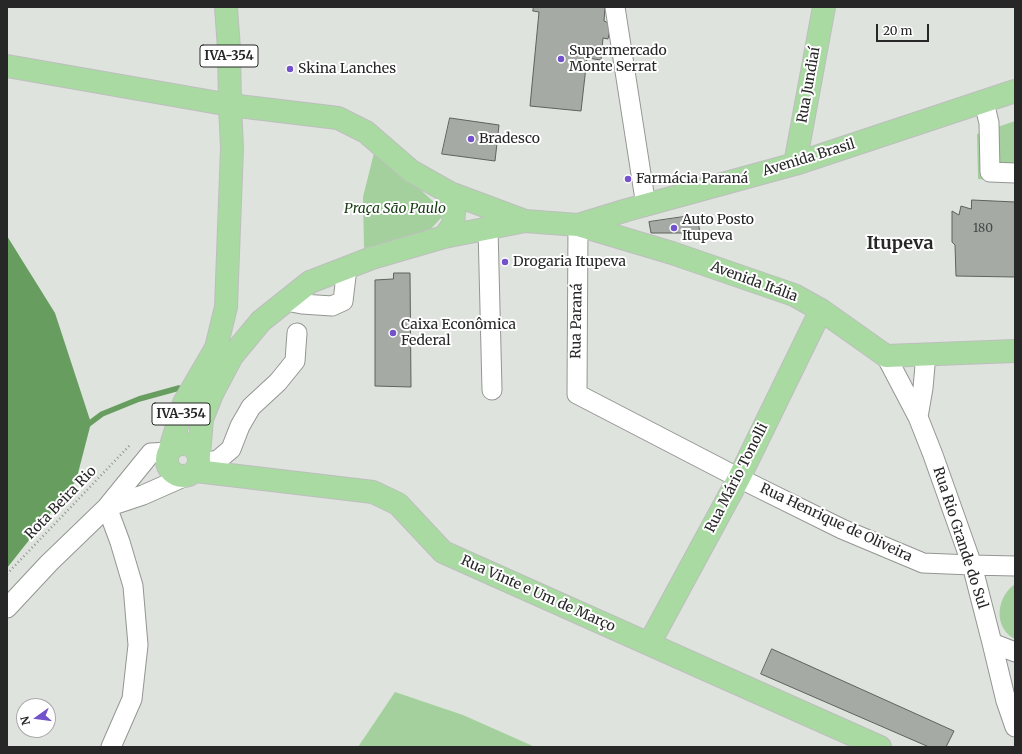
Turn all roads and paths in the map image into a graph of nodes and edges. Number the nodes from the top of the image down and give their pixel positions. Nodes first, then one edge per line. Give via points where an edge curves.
1 (226, 7) edge
2 (615, 7) edge
3 (824, 7) edge
4 (7, 66) edge
5 (1015, 91) edge
6 (984, 102) junction
7 (230, 105) junction
8 (795, 164) junction
9 (1015, 173) edge
10 (450, 193) junction
11 (646, 206) junction
12 (525, 221) junction
13 (578, 225) junction
14 (488, 228) junction
15 (444, 237) junction
16 (348, 268) junction
17 (286, 301) junction
18 (226, 306) junction
19 (821, 310) junction
20 (261, 321) junction
21 (297, 333) dead end
22 (1015, 351) edge
23 (926, 354) junction
24 (886, 356) junction
25 (205, 387) junction
26 (492, 390) dead end
27 (577, 394) joint
28 (918, 417) junction
29 (130, 445) dead end
30 (169, 450) junction
31 (195, 466) junction
32 (739, 478) junction
33 (107, 507) junction
34 (972, 565) junction
35 (1015, 566) edge
36 (7, 574) edge
37 (7, 608) edge
38 (992, 643) junction
39 (649, 644) junction
40 (1015, 652) edge
41 (1010, 703) edge
42 (1015, 727) edge
43 (111, 747) edge
44 (880, 747) edge

1 - 7 main road, IVA-354
2 - 11 street
3 - 8 main road, Rua Jundiaí
4 - 7 main road
5 - 6 main road, Avenida Brasil
6 - 8 main road, Avenida Brasil
6 - 9 street via 989,123 990,172
7 - 10 main road via 338,118 366,132 411,171
7 - 18 main road via 232,148
8 - 11 main road, Avenida Brasil
10 - 12 main road
10 - 15 main road via 454,212 453,225
11 - 13 main road, Avenida Brasil
12 - 13 main road
12 - 14 main road
13 - 19 main road, Avenida Itália via 794,294
13 - 27 street, Rua Paraná
14 - 15 main road
14 - 26 street
15 - 16 main road via 372,258
16 - 17 main road via 310,282
16 - 17 street via 343,301 332,306
17 - 20 main road
18 - 20 main road via 229,311 242,318
18 - 25 main road
19 - 24 main road, Avenida Itália
19 - 32 main road, Rua Mário Tonolli
20 - 25 main road
21 - 31 street via 294,361 278,382 252,407 240,426 231,449 218,460
22 - 23 main road
23 - 24 main road
23 - 28 street
24 - 28 street, Rua Rio Grande do Sul
25 - 30 main road, IVA-354 via 184,403
25 - 31 main road
27 - 32 street, Rua Henrique de Oliveira
28 - 34 street, Rua Rio Grande do Sul
29 - 36 path, Rota Beira Rio
30 - 31 main road via 183,443 190,444 196,448
30 - 33 street via 151,453
31 - 33 street via 143,495
31 - 39 main road, Rua Vinte e Um de Março via 373,492 398,504 443,552
32 - 34 street, Rua Henrique de Oliveira via 842,529 923,563
32 - 39 main road, Rua Mário Tonolli
33 - 37 street
33 - 43 street via 133,586 138,645 132,699
34 - 35 street, Rua Henrique de Oliveira
34 - 38 street, Rua Rio Grande do Sul
38 - 40 street
38 - 41 street, Rua Rio Grande do Sul
39 - 44 main road, Rua Vinte e Um de Março
41 - 42 street, Rua Rio Grande do Sul

